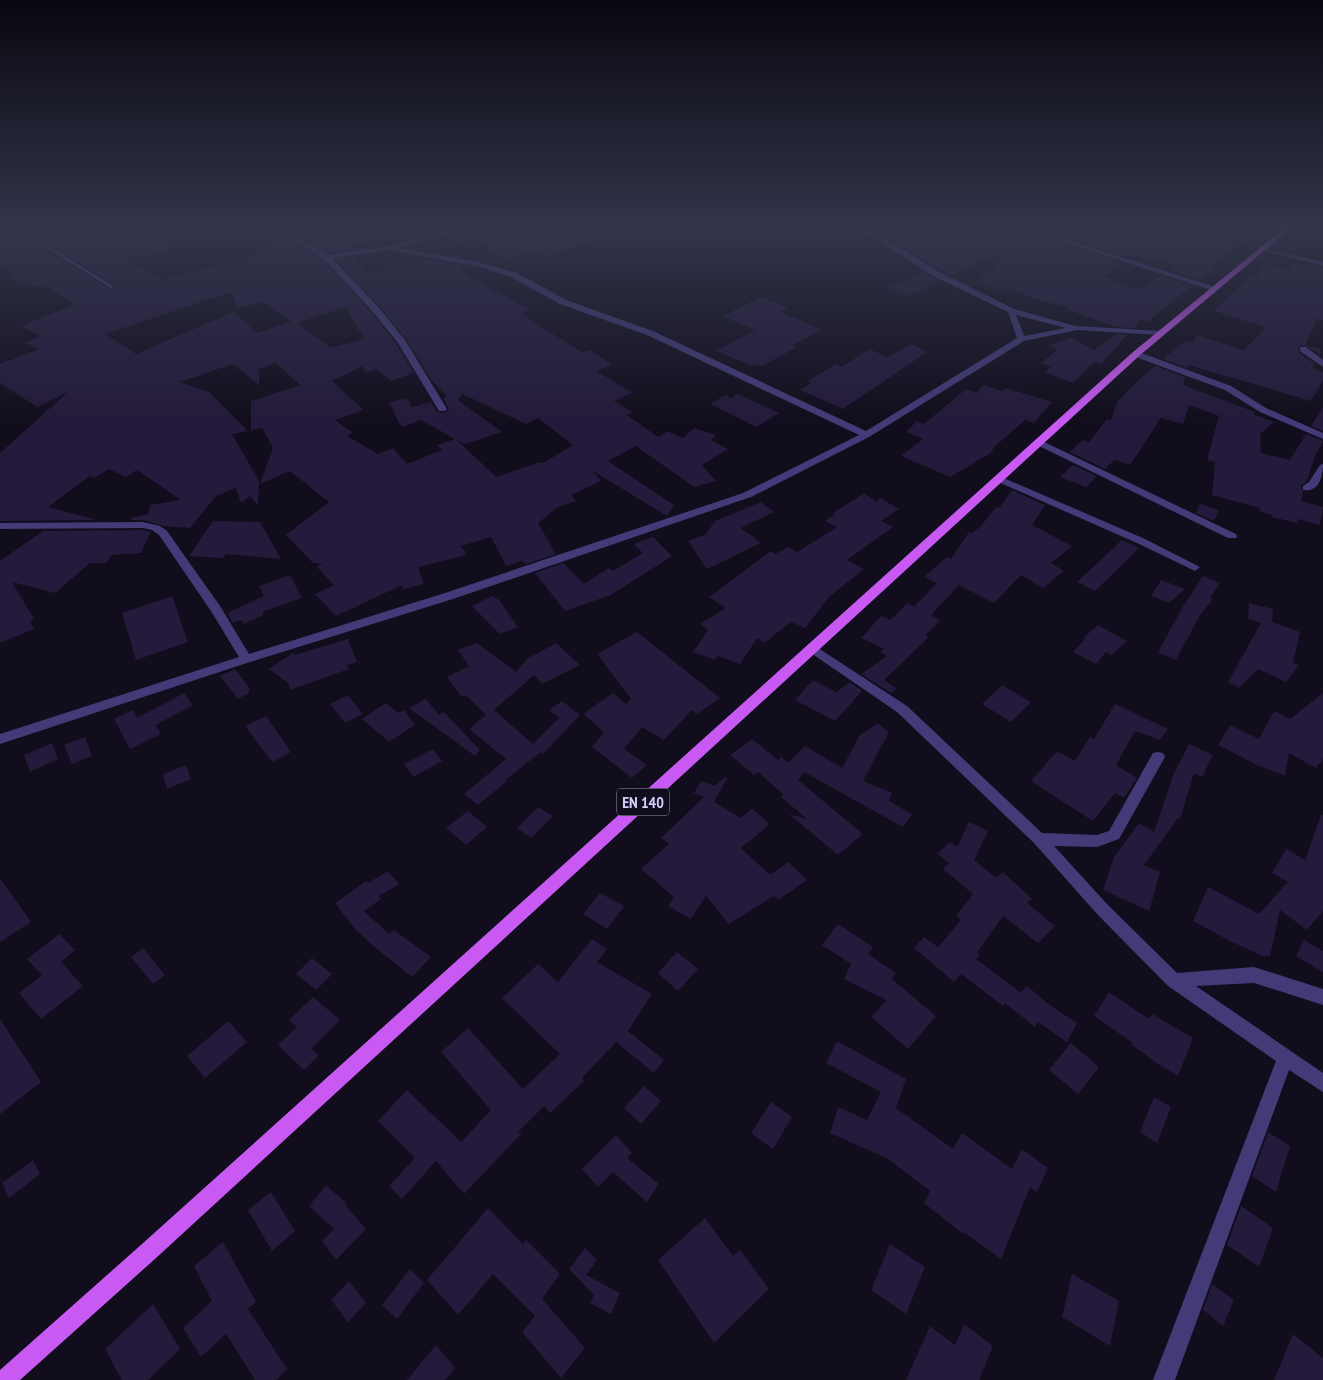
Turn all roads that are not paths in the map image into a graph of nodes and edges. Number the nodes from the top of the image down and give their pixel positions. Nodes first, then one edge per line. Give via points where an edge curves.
1 (361, 293) edge
2 (547, 293) edge
3 (975, 293) edge
4 (1207, 293) edge
5 (1011, 311) junction
6 (1077, 328) junction
7 (1161, 332) junction
8 (1021, 338) junction
9 (1303, 349) dead end
10 (1136, 354) junction
11 (1323, 364) edge
12 (442, 409) dead end
13 (866, 435) junction
14 (1323, 436) edge
15 (1038, 442) junction
16 (1323, 467) edge
17 (999, 480) junction
18 (1307, 488) dead end
19 (1, 527) edge
20 (1232, 536) dead end
21 (1195, 567) dead end
22 (812, 648) junction
23 (246, 659) junction
24 (0, 740) edge
25 (1158, 758) dead end
26 (1040, 839) junction
27 (1174, 981) junction
28 (1323, 997) edge
29 (1286, 1058) junction
30 (1323, 1083) edge
31 (4, 1380) edge
32 (1164, 1380) edge

1 - 12 street via 402,342
2 - 13 street via 721,364
3 - 5 street
4 - 7 main road, EN 140
5 - 6 street
5 - 8 street
6 - 7 street
6 - 8 street
7 - 10 main road, EN 140
8 - 13 street
9 - 11 street
10 - 14 street via 1228,388 1263,410
10 - 15 main road, EN 140
13 - 23 street via 747,495 449,596
15 - 17 main road, EN 140
15 - 20 street
16 - 18 street
17 - 21 street
17 - 22 main road, EN 140
19 - 23 street via 144,525 156,528 163,533 216,609
22 - 26 street via 902,710
22 - 31 main road, EN 140
23 - 24 street
25 - 26 street via 1114,835 1097,841
26 - 27 street via 1102,909
27 - 28 street via 1254,975
27 - 29 street
29 - 30 street
29 - 32 street

